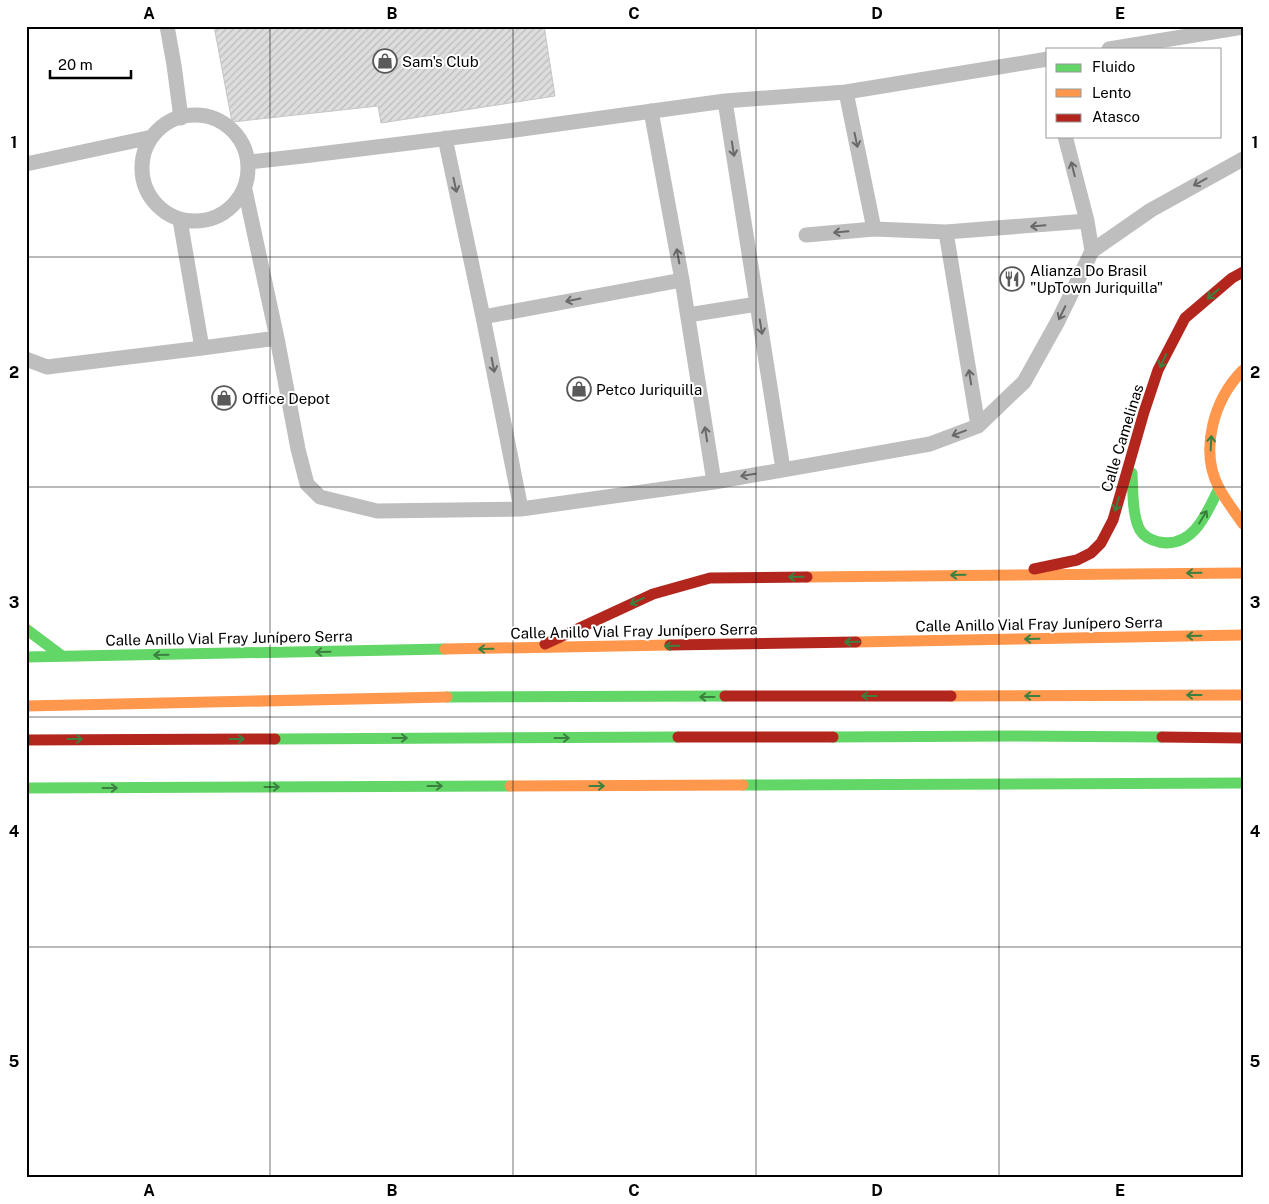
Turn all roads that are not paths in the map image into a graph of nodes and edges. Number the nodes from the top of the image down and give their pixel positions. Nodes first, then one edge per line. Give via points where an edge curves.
1 (167, 26) edge
2 (1243, 28) edge
3 (1115, 48) edge
4 (1046, 63) edge
5 (846, 92) junction
6 (725, 101) junction
7 (651, 111) junction
8 (181, 118) junction
9 (152, 137) junction
10 (445, 138) junction
11 (1066, 138) edge
12 (1243, 159) edge
13 (249, 162) junction
14 (26, 164) edge
15 (245, 190) junction
16 (180, 220) junction
17 (1087, 221) junction
18 (874, 229) junction
19 (946, 232) junction
20 (806, 235) dead end
21 (1092, 251) junction
22 (1243, 272) edge
23 (682, 280) junction
24 (757, 304) junction
25 (688, 315) junction
26 (483, 317) junction
27 (277, 338) junction
28 (202, 348) junction
29 (26, 359) edge
30 (1243, 370) edge
31 (978, 426) junction
32 (1131, 457) junction
33 (783, 469) junction
34 (714, 482) junction
35 (1219, 488) junction
36 (521, 510) junction
37 (1243, 524) edge
38 (1243, 573) edge
39 (1007, 575) junction
40 (26, 629) edge
41 (1243, 635) edge
42 (535, 648) junction
43 (62, 656) junction
44 (26, 657) edge
45 (1243, 695) edge
46 (26, 706) edge
47 (1243, 738) edge
48 (26, 740) edge
49 (1243, 783) edge
50 (26, 788) edge

1 - 8 lane
2 - 3 lane
4 - 5 lane
5 - 6 lane
5 -> 18 lane
6 - 7 lane
6 -> 24 lane
7 - 10 lane
23 -> 7 lane
8 - 9 lane via 172,120
8 - 13 lane via 196,114 221,121 240,138
9 - 14 lane
9 - 16 lane via 142,160 144,186 158,207
10 - 13 lane
10 -> 26 lane
17 -> 11 lane
12 -> 21 lane via 1151,210
13 - 15 lane
15 - 16 lane via 229,210 206,221
15 - 27 lane
16 - 28 lane
17 -> 19 lane
17 - 21 lane
18 - 19 lane
18 -> 20 lane
31 -> 19 lane
21 -> 31 lane via 1024,382
22 -> 32 main road, Calle Camelinas via 1184,318 1158,370
23 - 25 lane
23 -> 26 lane
24 - 25 lane
24 -> 33 lane
34 -> 25 lane
26 -> 36 lane
27 - 28 lane
27 - 36 lane via 307,484 320,497 377,511
28 - 29 lane via 47,367
35 -> 30 main road via 1210,454 1211,432 1222,398
31 -> 33 lane via 930,444
32 -> 35 main road via 1138,528 1148,539 1162,544 1179,543 1190,536
32 -> 39 main road, Calle Camelinas via 1112,520 1101,543 1091,553 1077,560
33 -> 34 lane
34 - 36 lane
35 - 37 main road
38 -> 39 main road
39 -> 42 main road via 710,578 653,594
40 - 43 main road
41 -> 42 main road, Calle Anillo Vial Fray Junípero Serra
42 -> 43 main road, Calle Anillo Vial Fray Junípero Serra
43 - 44 main road, Calle Anillo Vial Fray Junípero Serra
45 -> 46 main road via 433,697
48 -> 47 main road
50 -> 49 main road

